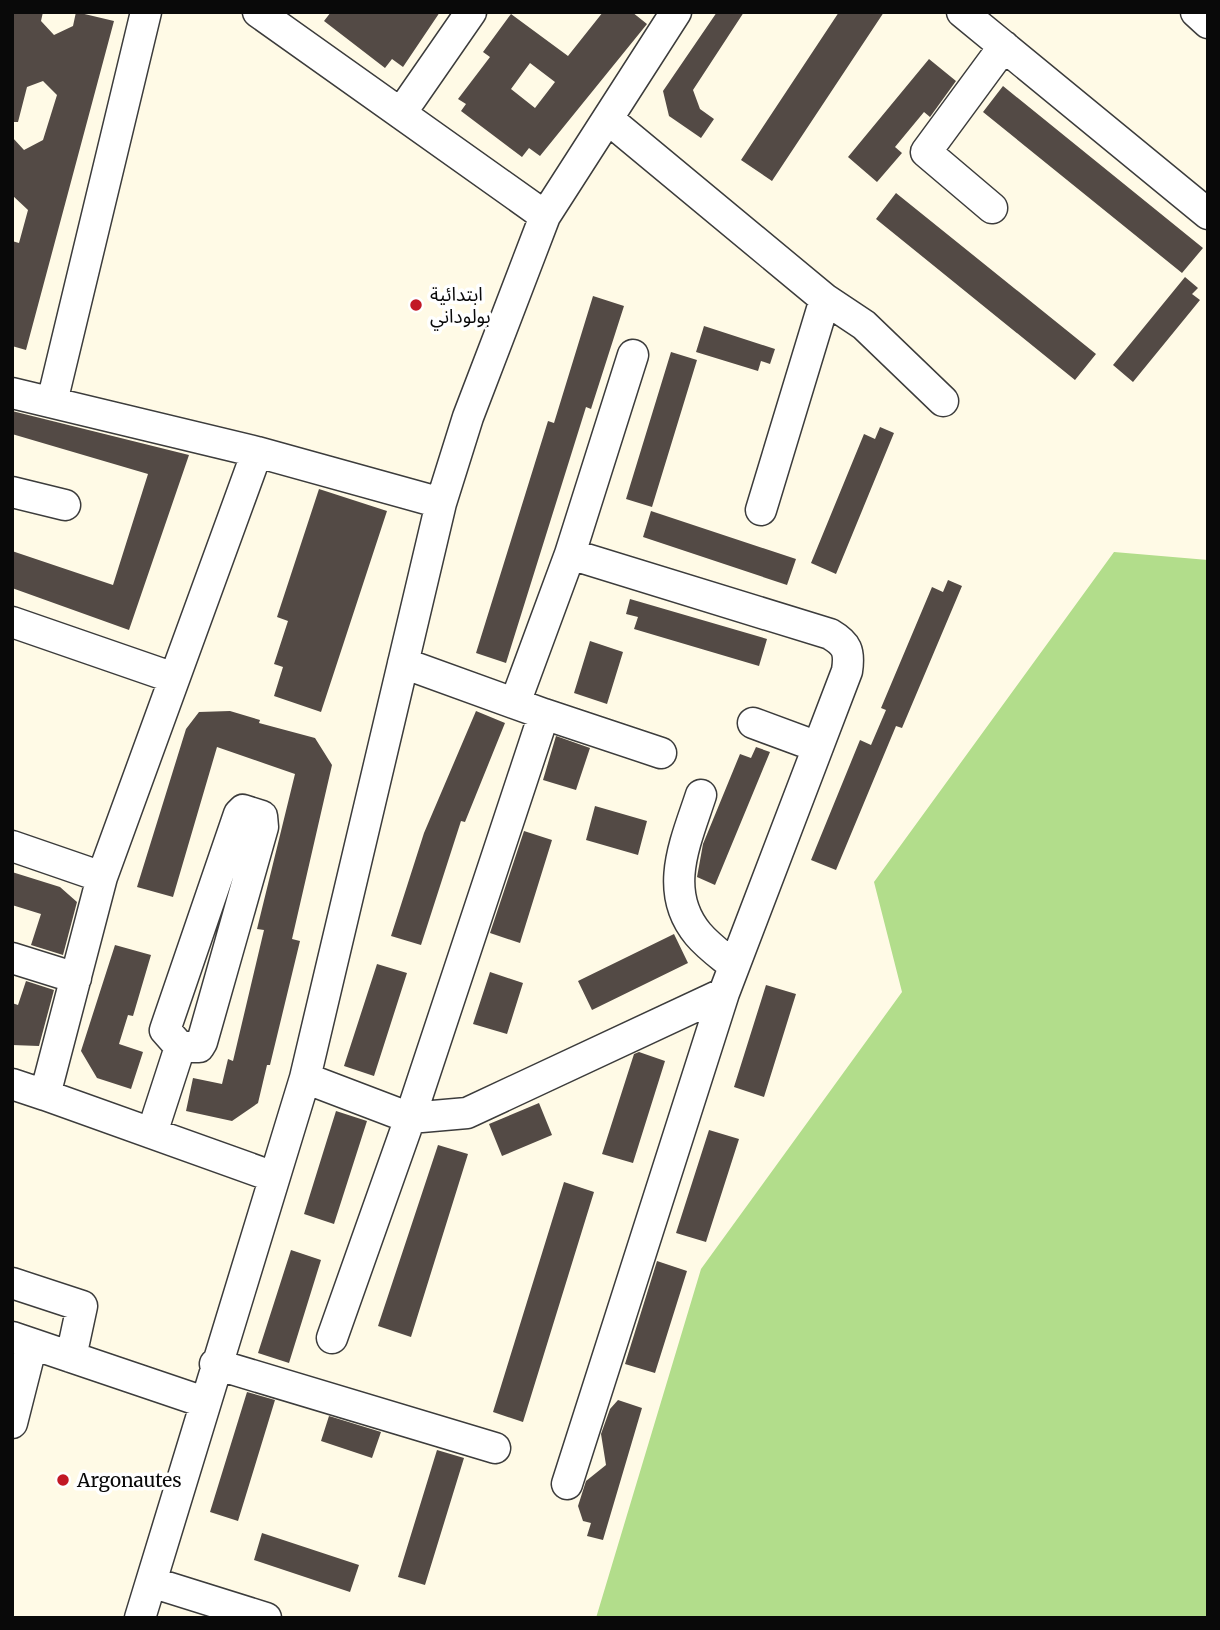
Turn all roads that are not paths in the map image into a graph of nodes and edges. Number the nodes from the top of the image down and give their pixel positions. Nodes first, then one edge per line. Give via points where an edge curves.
1 (146, 12) edge
2 (471, 12) edge
3 (676, 12) edge
4 (962, 12) edge
5 (1196, 12) edge
6 (268, 15) edge
7 (1208, 23) edge
8 (1004, 46) junction
9 (401, 113) junction
10 (608, 119) junction
11 (992, 208) dead end
12 (1208, 214) edge
13 (545, 216) junction
14 (825, 299) junction
15 (633, 355) dead end
16 (12, 393) edge
17 (943, 401) dead end
18 (52, 402) junction
19 (257, 452) junction
20 (12, 492) edge
21 (441, 503) junction
22 (65, 505) dead end
23 (761, 510) dead end
24 (570, 554) junction
25 (15, 631) edge
26 (403, 663) junction
27 (174, 678) junction
28 (515, 703) junction
29 (544, 714) junction
30 (753, 723) dead end
31 (818, 747) junction
32 (661, 753) dead end
33 (701, 795) dead end
34 (12, 846) edge
35 (102, 877) junction
36 (201, 925) junction
37 (233, 933) junction
38 (12, 958) edge
39 (76, 978) junction
40 (729, 980) junction
41 (180, 1047) junction
42 (305, 1078) junction
43 (12, 1084) edge
44 (46, 1095) junction
45 (410, 1118) junction
46 (152, 1133) junction
47 (274, 1177) junction
48 (12, 1283) edge
49 (332, 1338) dead end
50 (22, 1340) edge
51 (71, 1357) junction
52 (215, 1364) junction
53 (204, 1402) junction
54 (12, 1423) edge
55 (495, 1448) dead end
56 (567, 1484) dead end
57 (151, 1583) junction
58 (141, 1618) edge
59 (266, 1618) edge

1 - 18 street
2 - 9 street
3 - 10 street
4 - 8 street
5 - 7 street
6 - 9 street
8 - 11 street via 926,152
8 - 12 street
9 - 13 street
10 - 13 street
10 - 14 street
13 - 21 street via 468,417
14 - 17 street via 864,325
14 - 23 street
15 - 24 street
16 - 18 street
18 - 19 street
19 - 21 street
19 - 27 street
20 - 22 street
21 - 26 street
24 - 28 street
24 - 31 street via 844,642 849,653 847,671
25 - 27 street
26 - 28 street
26 - 42 street
27 - 35 street
28 - 29 street
29 - 32 street
29 - 45 street
30 - 31 street
31 - 40 street
33 - 40 street via 678,864 680,904
34 - 35 street
35 - 39 street
36 - 37 street
36 - 37 street via 243,810 262,816 264,821
36 - 41 street via 164,1030
37 - 41 street via 202,1042 199,1047
38 - 39 street
39 - 44 street
40 - 45 street via 467,1113
40 - 56 street
41 - 46 street
42 - 45 street
42 - 47 street
43 - 44 street
44 - 46 street
45 - 49 street
46 - 47 street
47 - 52 street
48 - 51 street via 82,1306
50 - 51 street
50 - 54 street
51 - 53 street
52 - 53 street
52 - 55 street
53 - 57 street
57 - 58 street
57 - 59 street

